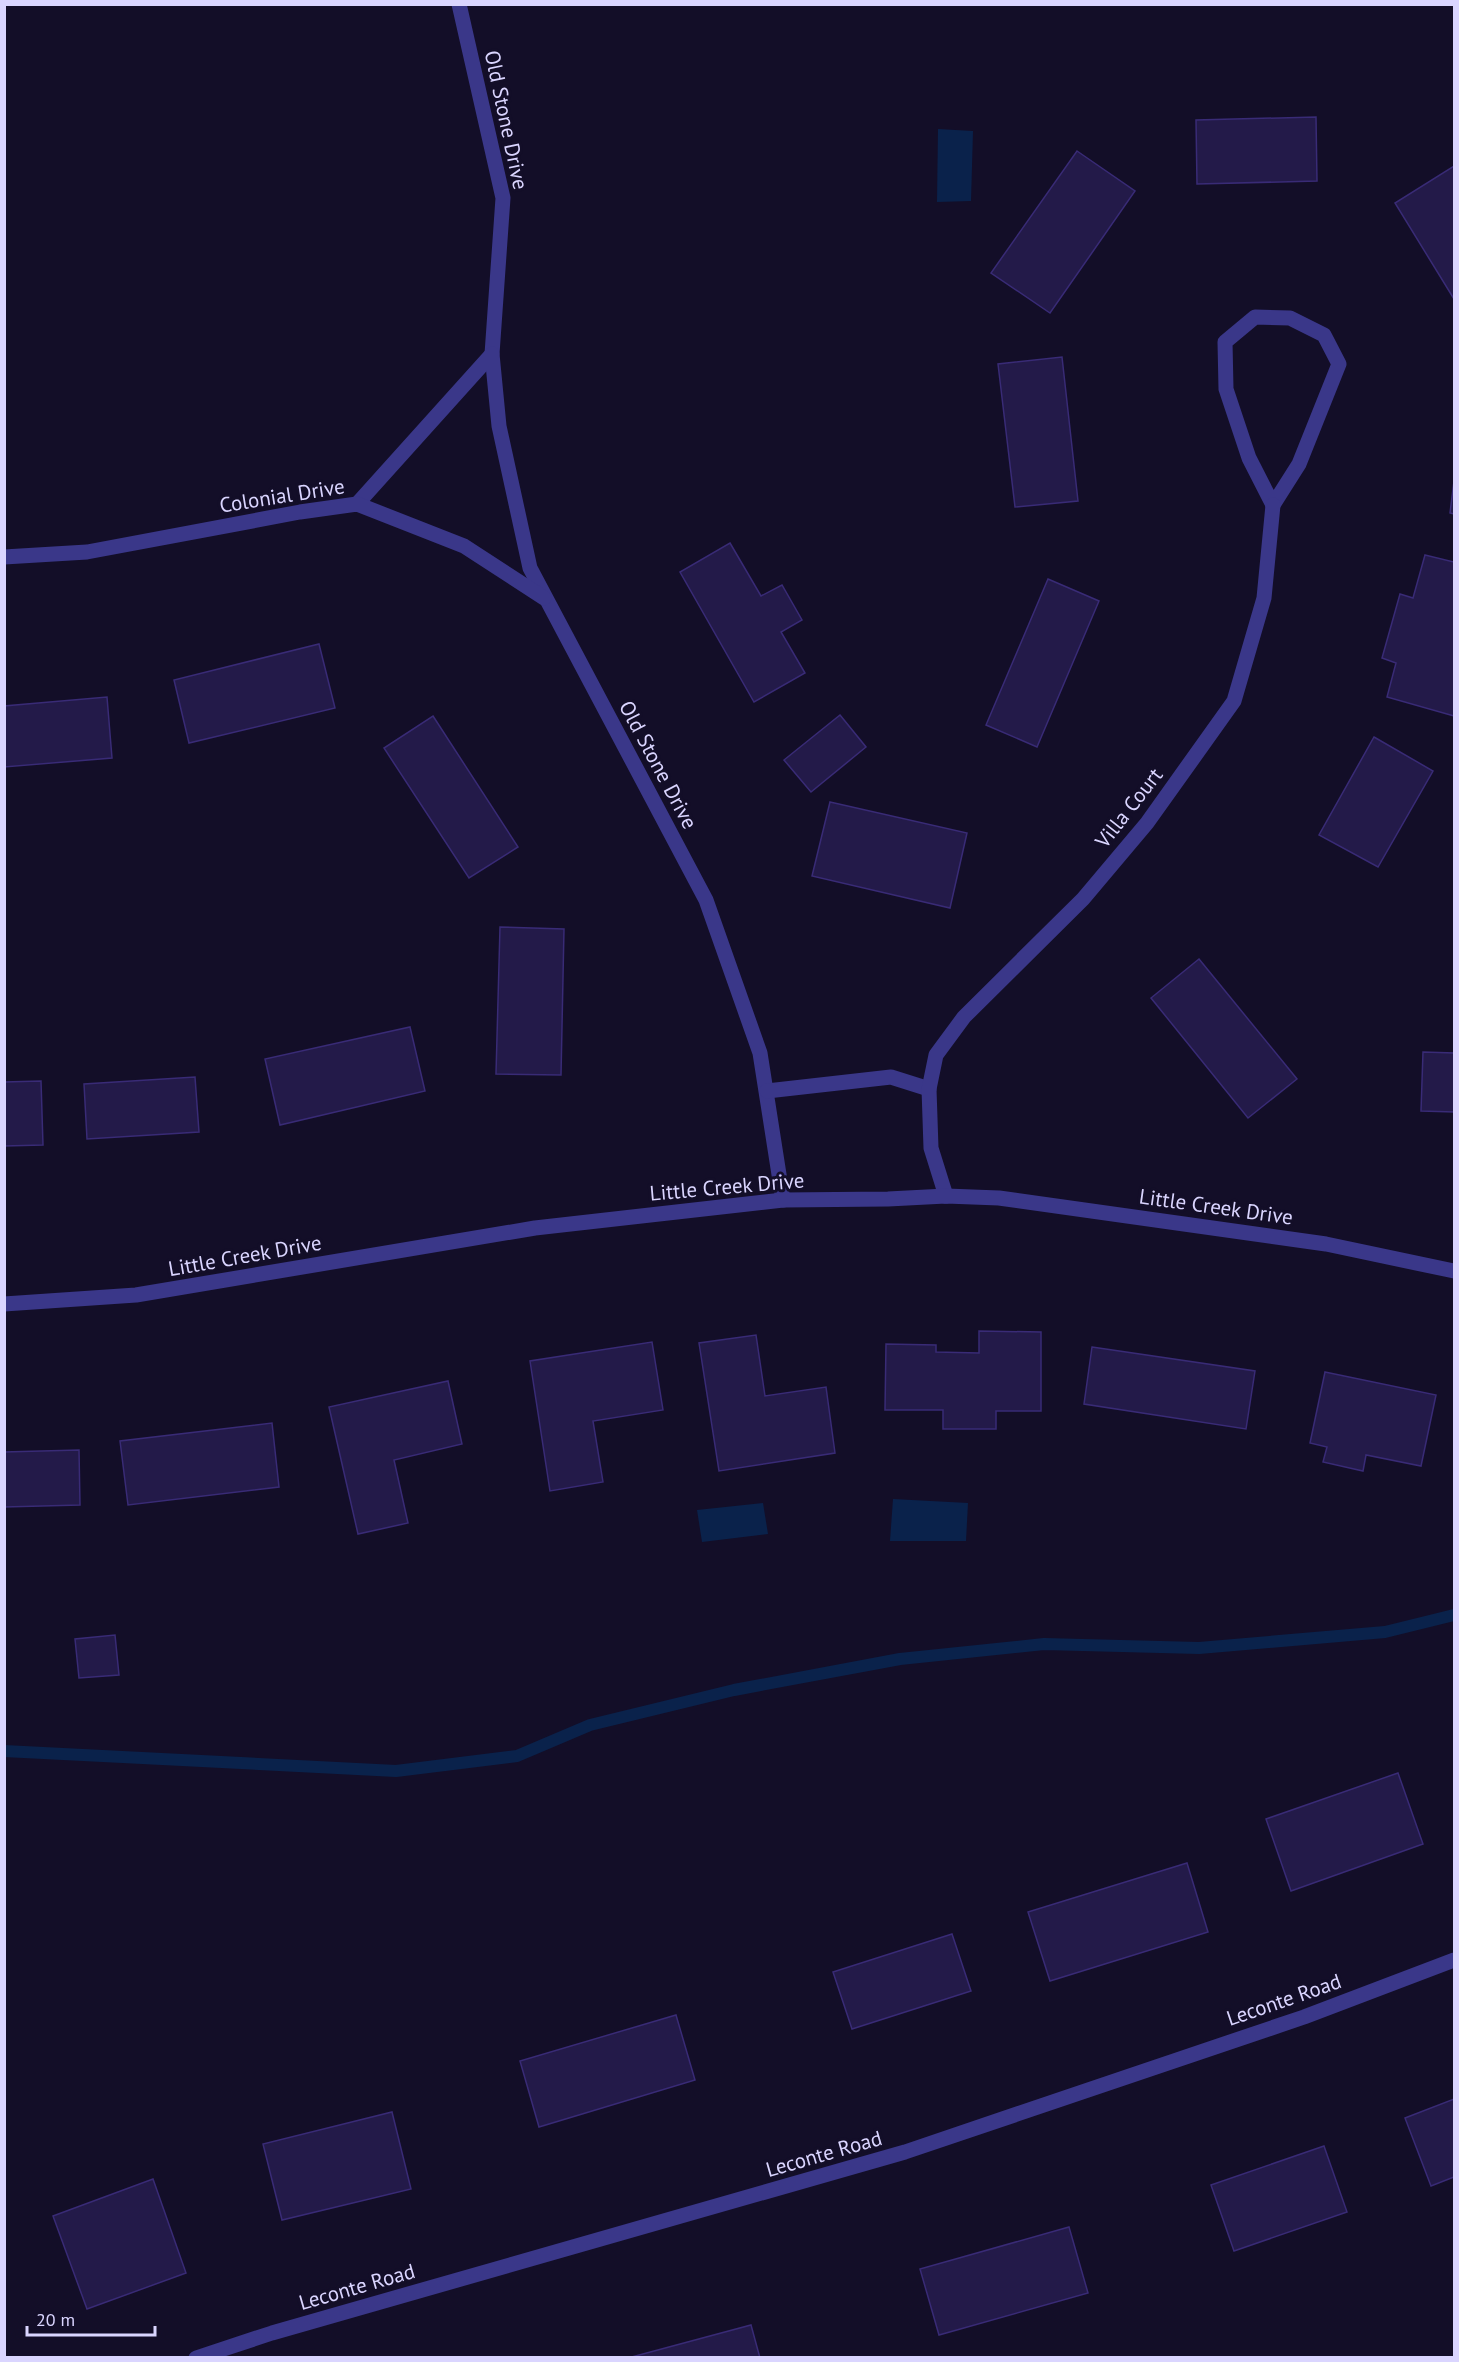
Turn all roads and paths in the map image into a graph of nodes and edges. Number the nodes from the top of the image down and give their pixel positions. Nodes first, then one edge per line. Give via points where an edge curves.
1 (459, 4) edge
2 (492, 354) junction
3 (357, 504) junction
4 (1273, 505) junction
5 (4, 557) edge
6 (545, 599) junction
7 (929, 1089) junction
8 (767, 1091) junction
9 (946, 1196) junction
10 (783, 1200) junction
11 (1455, 1271) edge
12 (4, 1304) edge
13 (1455, 1960) edge
14 (196, 2358) edge

1 - 2 street, Old Stone Drive via 503,198
2 - 3 street
2 - 6 street, Old Stone Drive via 499,426 513,491 530,568
3 - 5 street, Colonial Drive via 87,552
3 - 6 street, Colonial Drive via 464,546
4 - 4 street, Villa Court via 1249,458 1226,389 1225,342 1255,317 1290,318 1324,335 1339,364 1299,464
4 - 7 street, Villa Court via 1264,598 1233,701 1147,823 1083,899 964,1017 936,1055
6 - 8 street, Old Stone Drive via 706,900 760,1053
7 - 8 street via 891,1077
7 - 9 street, Villa Court via 931,1148
8 - 10 street, Old Stone Drive
9 - 10 street, Little Creek Drive
9 - 11 street, Little Creek Drive via 999,1198 1326,1244
10 - 12 street, Little Creek Drive via 535,1228 136,1295
13 - 14 street, Leconte Road via 1304,2017 906,2152

